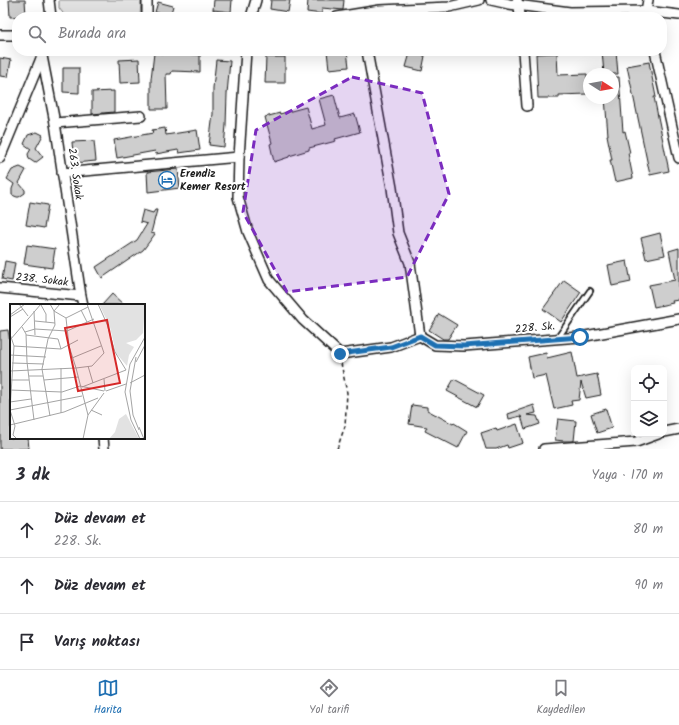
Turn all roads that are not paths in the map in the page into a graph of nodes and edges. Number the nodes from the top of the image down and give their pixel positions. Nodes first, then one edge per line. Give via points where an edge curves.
1 (49, 0) edge
2 (147, 0) edge
3 (256, 0) edge
4 (479, 0) edge
5 (491, 0) edge
6 (648, 0) edge
7 (517, 3) edge
8 (50, 12) edge
9 (147, 12) edge
10 (253, 12) edge
11 (372, 12) edge
12 (570, 12) edge
13 (647, 12) edge
14 (667, 15) edge
15 (679, 15) edge
16 (0, 35) edge
17 (12, 35) edge
18 (43, 56) edge
19 (44, 56) edge
20 (246, 56) edge
21 (368, 56) edge
22 (523, 56) edge
23 (656, 56) edge
24 (527, 106) dead end
25 (141, 116) dead end
26 (55, 123) junction
27 (239, 157) junction
28 (0, 158) edge
29 (679, 158) edge
30 (62, 173) junction
31 (0, 288) edge
32 (590, 291) dead end
33 (82, 300) edge
34 (679, 319) edge
35 (420, 336) junction
36 (557, 339) junction
37 (679, 429) edge
38 (667, 431) edge
39 (650, 437) edge
40 (102, 439) edge
41 (104, 449) edge
42 (544, 449) edge

1 - 8 street
2 - 9 street
3 - 10 street
4 - 11 street via 449,7
5 - 7 street
6 - 13 street
7 - 12 street
14 - 15 street
16 - 17 street
18 - 28 street
19 - 26 street, 263. Sokak
20 - 27 street
21 - 35 street via 398,233 410,263
22 - 24 street
23 - 29 street
25 - 26 street
26 - 30 street, 263. Sokak
27 - 30 street
27 - 35 street via 238,197 248,232 269,280 303,320 340,354 391,347
30 - 33 street, 263. Sokak
31 - 33 street, 238. Sokak
32 - 36 lane
34 - 36 street, 228. Sk.
35 - 36 street, 228. Sk. via 435,345 464,346
37 - 38 street
39 - 42 street via 636,442
40 - 41 street

